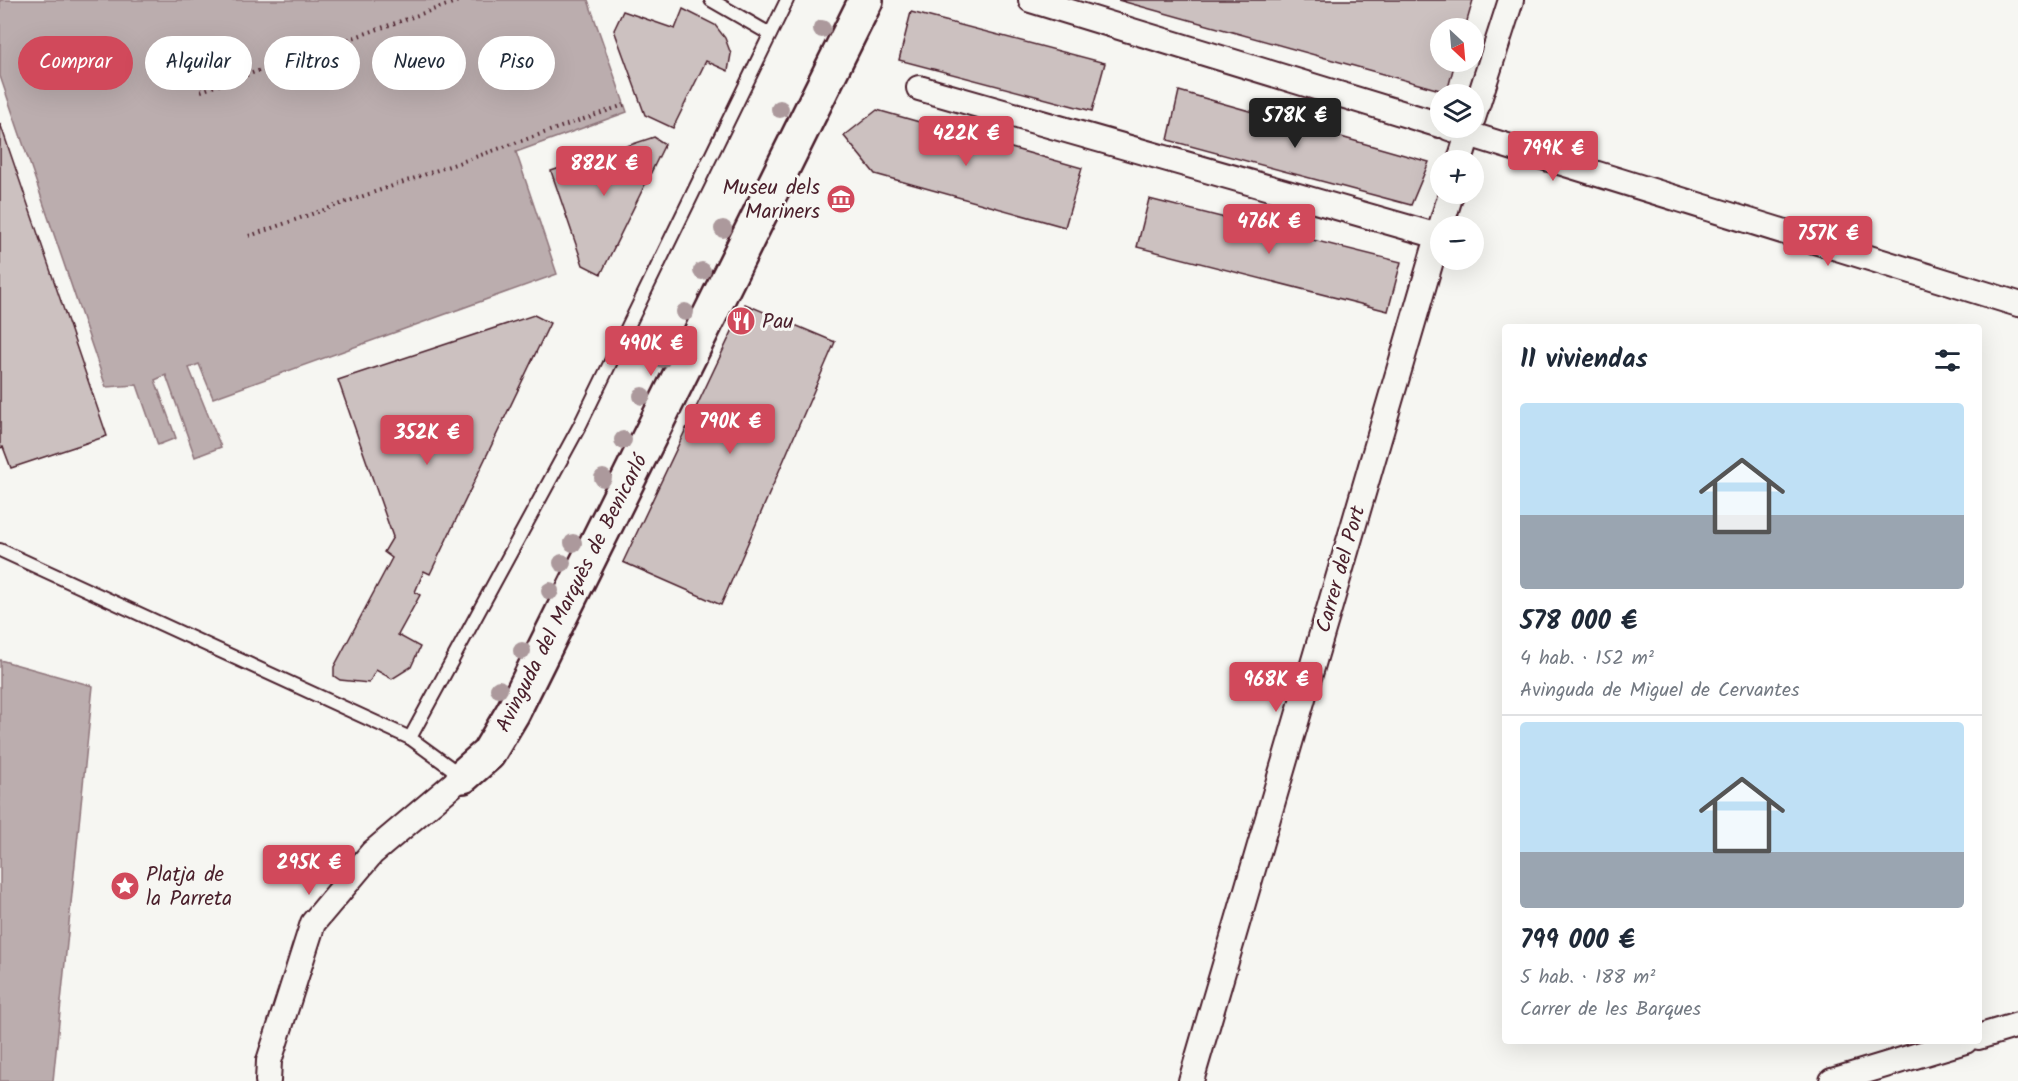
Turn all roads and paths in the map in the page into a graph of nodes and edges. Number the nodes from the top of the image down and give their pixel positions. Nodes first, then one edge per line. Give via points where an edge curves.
1 (461, 0) edge
2 (711, 0) edge
3 (787, 0) edge
4 (866, 0) edge
5 (1031, 0) edge
6 (1510, 0) edge
7 (770, 34) junction
8 (1480, 84) edge
9 (919, 88) dead end
10 (201, 91) dead end
11 (624, 105) dead end
12 (1430, 122) edge
13 (1484, 133) edge
14 (1430, 228) edge
15 (249, 236) dead end
16 (1430, 265) edge
17 (2018, 304) edge
18 (0, 550) edge
19 (410, 738) junction
20 (463, 776) junction
21 (2018, 1025) edge
22 (1982, 1036) edge
23 (1955, 1044) edge
24 (268, 1081) edge
25 (1191, 1081) edge
26 (1832, 1081) edge

1 - 10 path
2 - 7 lane
3 - 7 lane
4 - 20 street, Avinguda del Marquès de Benicarló via 513,712 488,754
5 - 12 street
6 - 8 street
7 - 19 lane via 580,425
9 - 14 street
11 - 15 path
13 - 17 street
16 - 25 street, Carrer del Port
18 - 19 lane
19 - 20 lane
20 - 24 street, Avinguda del Marquès de Benicarló via 372,853 313,923 268,1061
21 - 22 street
23 - 26 street

